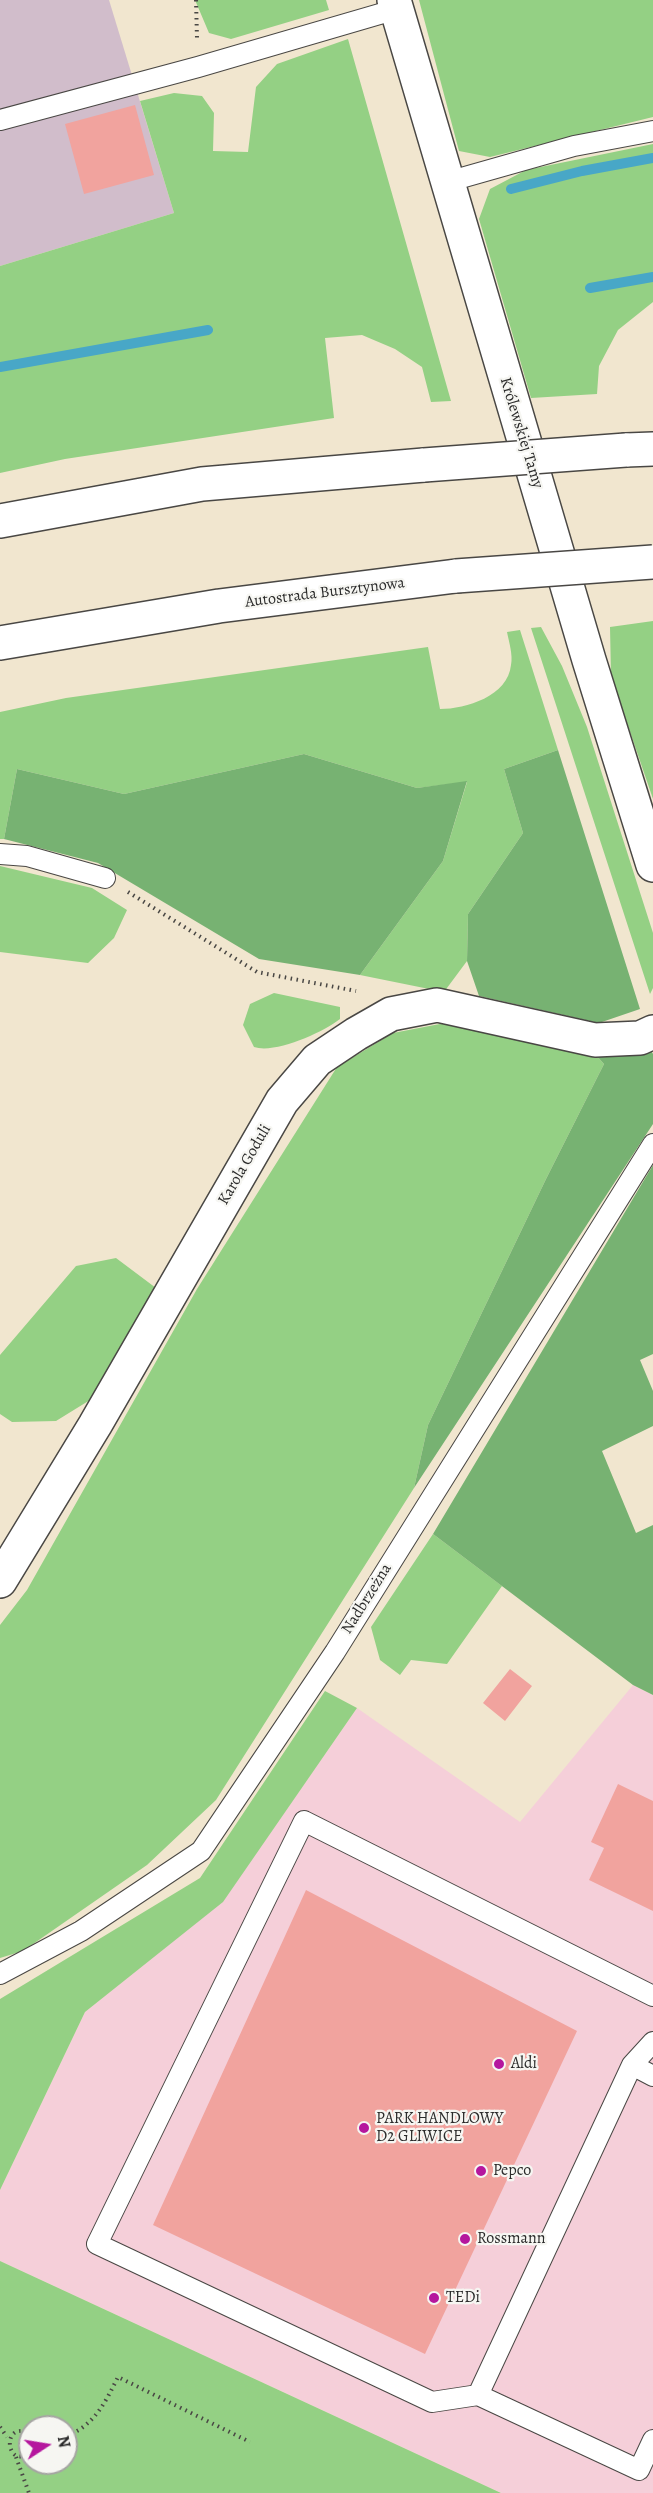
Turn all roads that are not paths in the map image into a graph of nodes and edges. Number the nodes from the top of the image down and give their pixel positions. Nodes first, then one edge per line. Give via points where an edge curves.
1 (396, 4) edge
2 (0, 120) edge
3 (653, 131) edge
4 (447, 182) junction
5 (639, 449) edge
6 (0, 521) edge
7 (653, 562) edge
8 (0, 643) edge
9 (0, 854) edge
10 (653, 865) edge
11 (105, 878) road end
12 (653, 1032) edge
13 (653, 1144) edge
14 (0, 1581) edge
15 (0, 1974) edge
16 (653, 1996) edge
17 (653, 2042) edge
18 (632, 2065) junction
19 (653, 2076) edge
20 (478, 2395) junction
21 (653, 2440) edge

1 - 2 lane via 198,67
1 - 4 main road, Królewskiej Tamy
3 - 4 lane via 574,146
4 - 10 main road, Królewskiej Tamy
5 - 6 main road, bridge via 202,484
7 - 8 main road, Autostrada Bursztynowa, bridge via 456,576 219,606
9 - 11 lane via 27,856
12 - 14 main road, Karola Goduli via 639,1038 595,1040 437,1005 391,1014 317,1060 282,1101
13 - 15 lane, Nadbrzeżna via 335,1652 201,1851 81,1931
16 - 20 lane via 304,1821 97,2244 432,2402
17 - 18 lane
18 - 19 lane
18 - 20 lane
20 - 21 lane via 639,2470

